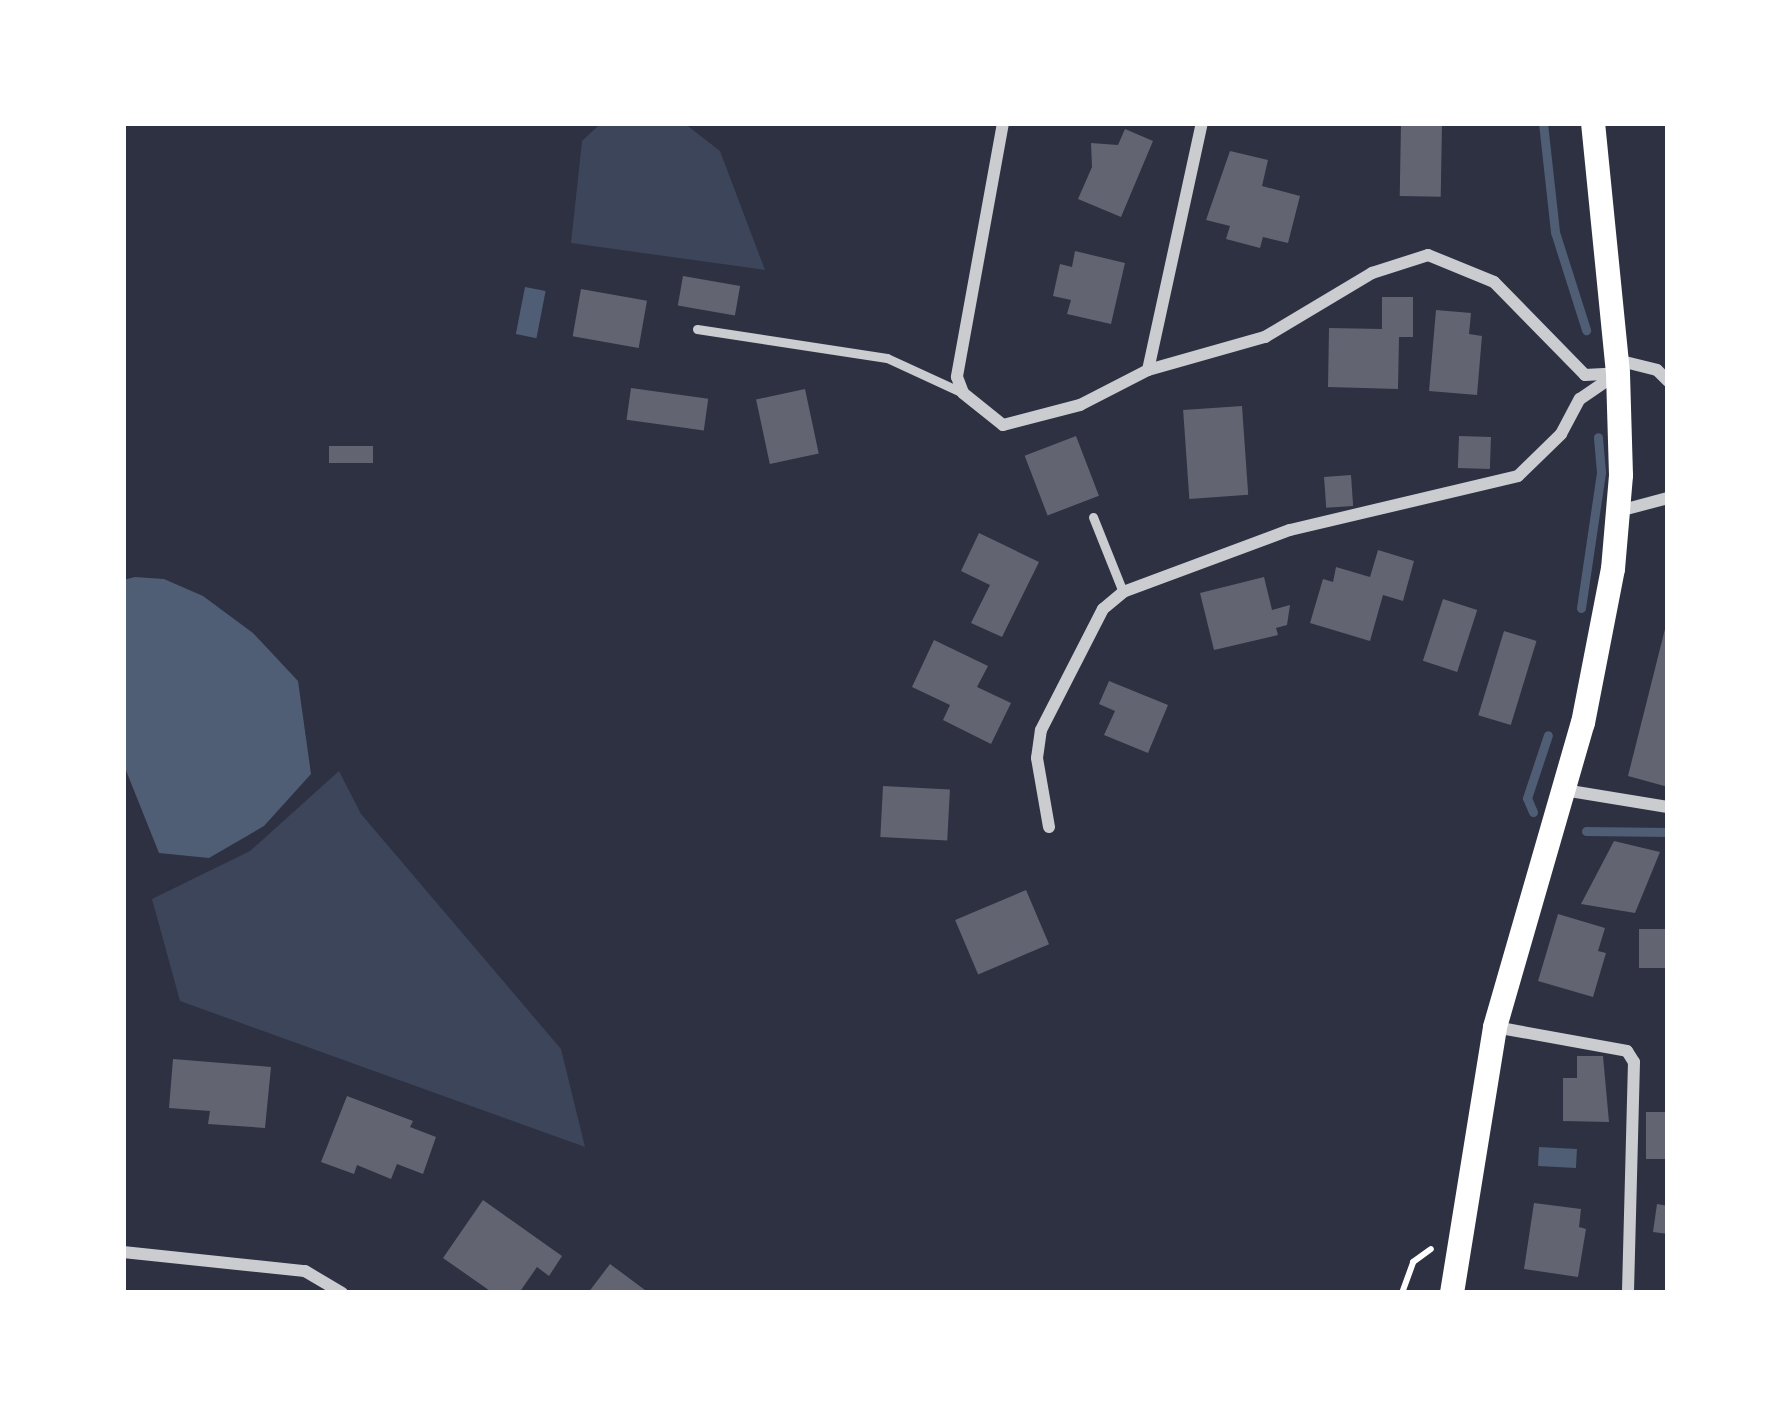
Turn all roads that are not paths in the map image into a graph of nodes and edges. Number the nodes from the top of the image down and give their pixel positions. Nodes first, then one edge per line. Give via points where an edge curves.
1 (1003, 123) edge
2 (1202, 123) edge
3 (1593, 123) edge
4 (697, 329) dead end
5 (1617, 366) junction
6 (1148, 370) junction
7 (1668, 381) edge
8 (963, 393) junction
9 (1668, 497) edge
10 (1619, 511) junction
11 (1093, 517) dead end
12 (1124, 592) junction
13 (1564, 790) junction
14 (1668, 807) edge
15 (1049, 826) dead end
16 (1496, 1027) junction
17 (123, 1252) edge
18 (342, 1293) edge
19 (1452, 1293) edge
20 (1628, 1293) edge

1 - 8 street via 957,377
2 - 6 street
3 - 5 main road
4 - 8 lane via 887,358
5 - 6 street via 1585,374 1494,282 1428,255 1372,273 1265,337
5 - 7 street via 1657,370
5 - 10 main road
5 - 12 street via 1518,476 1290,530
6 - 8 street via 1080,405 1004,425
9 - 10 street
10 - 13 main road via 1596,671
11 - 12 lane
12 - 15 street via 1103,609 1041,730 1036,758
13 - 14 street
13 - 16 main road
16 - 19 main road
16 - 20 street via 1627,1051 1634,1062
17 - 18 street via 305,1271

